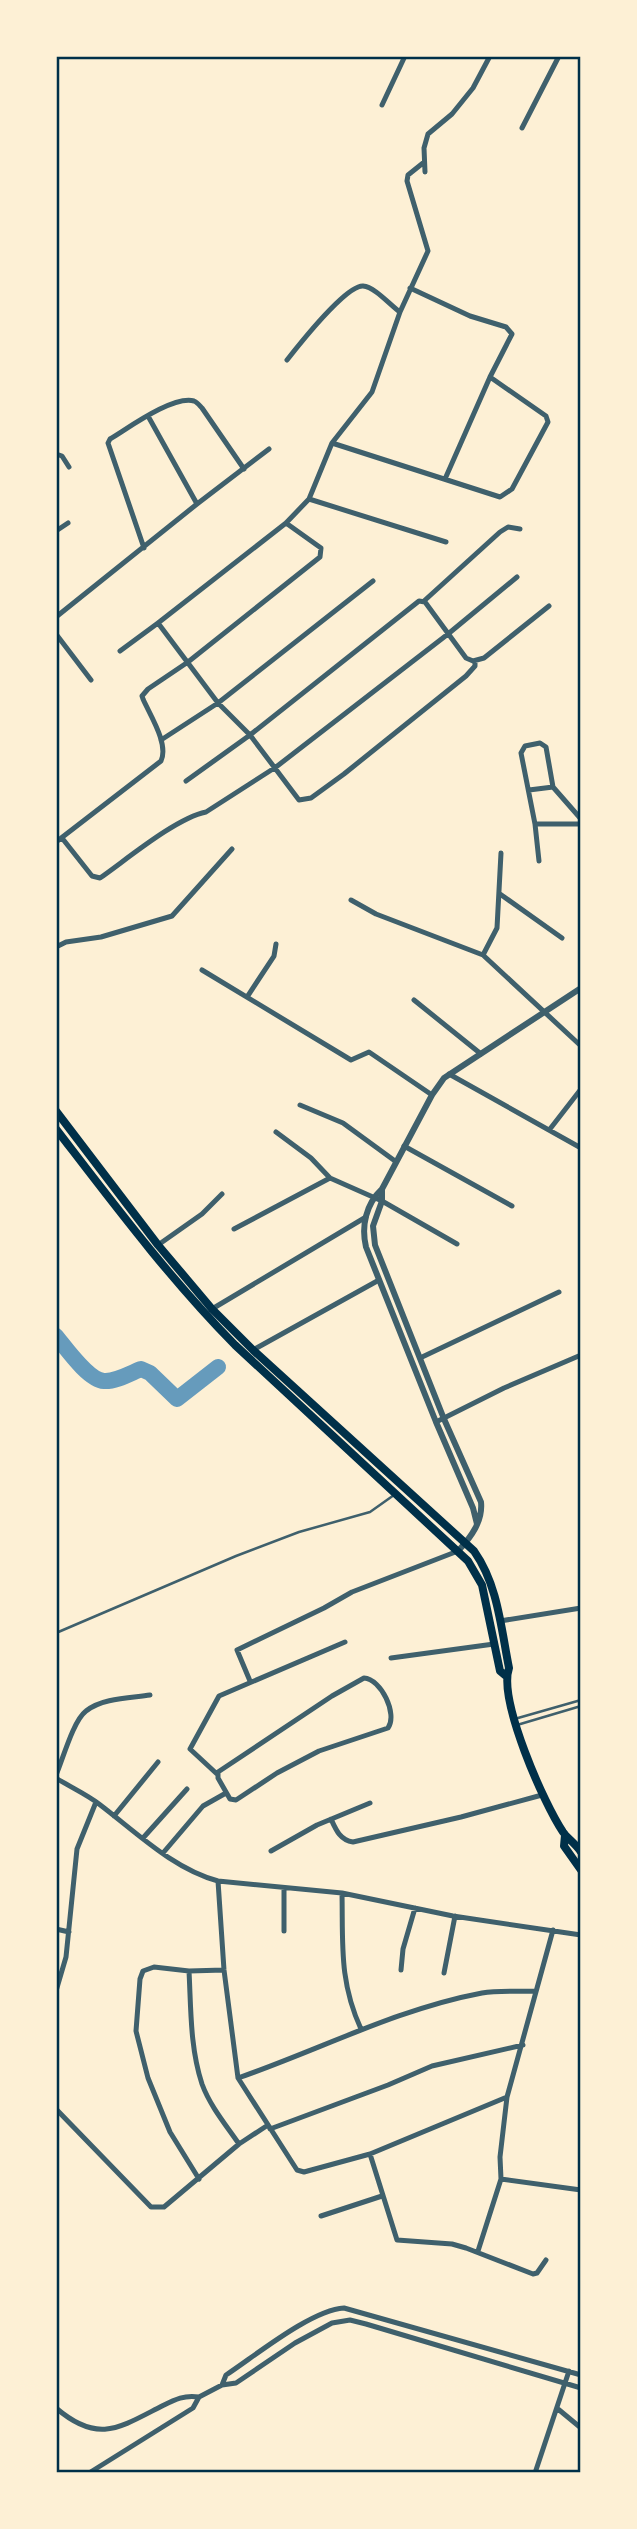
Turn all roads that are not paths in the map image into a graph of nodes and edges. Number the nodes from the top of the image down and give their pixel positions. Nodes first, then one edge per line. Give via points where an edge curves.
1 (405, 56) edge
2 (490, 56) edge
3 (559, 56) edge
4 (575, 56) edge
5 (581, 57) edge
6 (382, 105) dead end
7 (522, 128) dead end
8 (424, 163) junction
9 (425, 172) dead end
10 (410, 288) junction
11 (400, 312) junction
12 (287, 360) dead end
13 (489, 377) junction
14 (148, 416) junction
15 (332, 443) junction
16 (269, 449) dead end
17 (56, 454) edge
18 (69, 467) dead end
19 (244, 469) junction
20 (445, 479) junction
21 (309, 499) junction
22 (197, 503) junction
23 (68, 523) dead end
24 (286, 523) junction
25 (520, 529) dead end
26 (56, 531) edge
27 (446, 542) dead end
28 (144, 548) junction
29 (517, 577) dead end
30 (373, 581) dead end
31 (424, 601) junction
32 (549, 606) dead end
33 (56, 617) edge
34 (158, 623) junction
35 (56, 634) edge
36 (448, 634) junction
37 (120, 651) dead end
38 (475, 661) junction
39 (188, 662) junction
40 (90, 680) dead end
41 (218, 703) junction
42 (250, 735) junction
43 (161, 740) junction
44 (276, 767) junction
45 (186, 781) dead end
46 (553, 787) junction
47 (529, 790) junction
48 (581, 822) edge
49 (535, 824) junction
50 (62, 838) junction
51 (56, 842) edge
52 (232, 849) dead end
53 (501, 853) dead end
54 (539, 861) dead end
55 (500, 894) junction
56 (351, 900) dead end
57 (562, 938) dead end
58 (276, 944) dead end
59 (56, 947) edge
60 (484, 955) junction
61 (202, 970) dead end
62 (581, 989) edge
63 (247, 998) junction
64 (414, 1000) dead end
65 (543, 1013) junction
66 (581, 1046) edge
67 (481, 1054) junction
68 (449, 1073) junction
69 (581, 1089) edge
70 (432, 1095) junction
71 (300, 1105) dead end
72 (56, 1111) edge
73 (56, 1129) edge
74 (550, 1129) junction
75 (276, 1132) dead end
76 (404, 1146) junction
77 (581, 1148) edge
78 (395, 1161) junction
79 (333, 1180) junction
80 (382, 1189) junction
81 (222, 1194) dead end
82 (372, 1198) junction
83 (382, 1201) junction
84 (512, 1206) dead end
85 (366, 1217) junction
86 (234, 1229) dead end
87 (457, 1244) dead end
88 (158, 1245) junction
89 (387, 1276) junction
90 (379, 1280) junction
91 (559, 1292) dead end
92 (212, 1309) junction
93 (247, 1348) junction
94 (581, 1355) edge
95 (419, 1358) junction
96 (444, 1419) junction
97 (436, 1422) junction
98 (396, 1493) junction
99 (477, 1524) junction
100 (466, 1542) junction
101 (459, 1550) junction
102 (581, 1608) edge
103 (500, 1621) junction
104 (56, 1633) edge
105 (345, 1642) dead end
106 (494, 1644) junction
107 (391, 1658) dead end
108 (506, 1676) junction
109 (250, 1681) junction
110 (149, 1695) dead end
111 (581, 1700) edge
112 (581, 1706) edge
113 (516, 1722) junction
114 (158, 1762) dead end
115 (217, 1774) junction
116 (56, 1777) edge
117 (187, 1789) dead end
118 (226, 1793) junction
119 (542, 1795) junction
120 (96, 1802) junction
121 (370, 1803) dead end
122 (114, 1816) junction
123 (331, 1819) junction
124 (565, 1835) junction
125 (143, 1838) junction
126 (271, 1851) dead end
127 (581, 1852) edge
128 (163, 1853) junction
129 (581, 1870) edge
130 (218, 1881) junction
131 (284, 1889) junction
132 (342, 1893) junction
133 (415, 1908) junction
134 (455, 1916) junction
135 (56, 1928) edge
136 (553, 1930) junction
137 (284, 1931) dead end
138 (69, 1932) junction
139 (581, 1935) edge
140 (225, 1970) junction
141 (401, 1970) dead end
142 (189, 1971) junction
143 (444, 1973) dead end
144 (56, 1991) edge
145 (535, 1991) junction
146 (361, 2029) junction
147 (523, 2045) junction
148 (238, 2078) junction
149 (507, 2097) junction
150 (56, 2109) edge
151 (269, 2127) junction
152 (239, 2144) junction
153 (370, 2154) junction
154 (199, 2179) junction
155 (501, 2179) junction
156 (581, 2190) edge
157 (382, 2196) junction
158 (321, 2216) dead end
159 (478, 2251) junction
160 (546, 2260) dead end
161 (369, 2313) junction
162 (366, 2324) junction
163 (288, 2334) junction
164 (295, 2343) junction
165 (569, 2371) junction
166 (581, 2375) edge
167 (566, 2384) junction
168 (222, 2385) junction
169 (581, 2388) edge
170 (199, 2397) junction
171 (56, 2408) edge
172 (558, 2409) junction
173 (581, 2428) edge
174 (89, 2473) edge
175 (535, 2473) edge

1 - 6 street
2 - 8 street via 473,88 428,134
3 - 7 street
4 - 5 street
8 - 9 street
8 - 10 street via 407,179 428,247
10 - 11 street
10 - 13 street via 506,327 512,334
11 - 12 street via 369,289 356,288
11 - 15 street via 372,391
13 - 20 street
13 - 20 street via 546,416 543,434 504,496
14 - 19 street via 193,401
14 - 22 street
14 - 28 street via 108,443
15 - 20 street
15 - 21 street
16 - 19 street
17 - 18 street
19 - 22 street
21 - 24 street
21 - 27 street
22 - 28 street
23 - 26 street
24 - 34 street
24 - 39 street via 321,548 320,557
25 - 31 street via 508,527 500,533
28 - 33 street
29 - 36 street
30 - 41 street
31 - 36 street
31 - 42 street
32 - 38 street
34 - 37 street
34 - 39 street
35 - 40 street
36 - 38 street via 466,658
36 - 44 street
38 - 44 street via 466,676 311,798 299,800
39 - 41 street
39 - 43 street via 142,696
41 - 42 street
41 - 43 street
42 - 44 street
42 - 45 street
43 - 50 street via 162,761
44 - 50 street via 166,832 100,878 92,876
46 - 47 street
46 - 47 street via 546,747 540,743 525,746 521,752
46 - 48 street
47 - 49 street
48 - 49 street
49 - 54 street
50 - 51 street
52 - 59 street via 172,916
53 - 55 street
55 - 57 street
55 - 60 street via 497,928
56 - 60 street
58 - 63 street via 274,956
60 - 65 street
61 - 63 street
62 - 65 street
63 - 70 street via 351,1060 371,1054
64 - 67 street
65 - 66 street
65 - 67 street
67 - 68 street
68 - 70 street
68 - 74 street
69 - 74 street
70 - 76 street
71 - 78 street via 343,1123
72 - 88 main road
73 - 93 main road via 198,1308
74 - 77 street
75 - 79 street
76 - 78 street
76 - 84 street
78 - 80 street
79 - 82 street
79 - 86 street
80 - 82 street
80 - 83 street
81 - 88 street
82 - 83 street
82 - 85 street
83 - 87 street
83 - 89 street via 373,1226
85 - 90 street via 363,1234
85 - 92 street
88 - 92 main road
89 - 90 street
89 - 95 street
90 - 93 street
90 - 97 street
91 - 95 street
92 - 93 main road
93 - 98 main road
93 - 100 main road
94 - 96 street
95 - 96 street
96 - 97 street
96 - 99 street via 481,1502
97 - 99 street
98 - 101 main road
98 - 104 lane via 370,1512 299,1532
99 - 100 street
100 - 101 street
100 - 103 main road via 490,1577
101 - 106 main road via 482,1585
101 - 109 street via 352,1592 237,1650
102 - 103 street
103 - 108 main road via 509,1668
105 - 109 street
106 - 107 street
106 - 108 main road via 500,1671
108 - 113 main road
109 - 115 street via 219,1696 191,1745 191,1753
110 - 116 street via 113,1700 84,1712
111 - 113 lane
112 - 113 lane
113 - 119 main road
114 - 122 street
115 - 118 street
115 - 118 street via 364,1678 378,1684 391,1713 388,1728 319,1751 236,1800
116 - 120 street
117 - 125 street
118 - 128 street via 203,1806
119 - 123 street via 353,1842 338,1834
119 - 124 main road
120 - 122 street
120 - 138 street via 76,1849
121 - 123 street
122 - 125 street
123 - 126 street
124 - 127 main road
124 - 129 main road via 564,1846
125 - 128 street
128 - 130 street via 200,1876
130 - 131 street
130 - 140 street
131 - 132 street
131 - 137 street
132 - 133 street
132 - 146 street via 343,1969
133 - 134 street
133 - 141 street
134 - 136 street
134 - 143 street
135 - 138 street
136 - 139 street
136 - 145 street
138 - 144 street
140 - 142 street
140 - 148 street
142 - 152 street via 194,2052 203,2084
142 - 154 street via 154,1967 143,1971 136,2031 165,2121
145 - 146 street via 484,1993
145 - 147 street
146 - 148 street
147 - 149 street
147 - 151 street via 432,2066
148 - 151 street
149 - 153 street
149 - 155 street
150 - 154 street via 152,2207 164,2207
151 - 152 street
151 - 153 street via 301,2172
152 - 154 street
153 - 157 street
155 - 156 street
155 - 159 street
157 - 158 street
157 - 159 street via 397,2240
159 - 160 street via 533,2274
161 - 162 street
161 - 163 street via 334,2309
161 - 165 street
162 - 164 street via 341,2320
162 - 167 street
163 - 164 street
163 - 168 street via 226,2375
164 - 168 street via 236,2383
165 - 166 street
165 - 167 street
167 - 169 street
167 - 172 street
168 - 170 street
170 - 171 street via 184,2395 109,2430 74,2423
170 - 174 street via 193,2408
172 - 173 street
172 - 175 street

